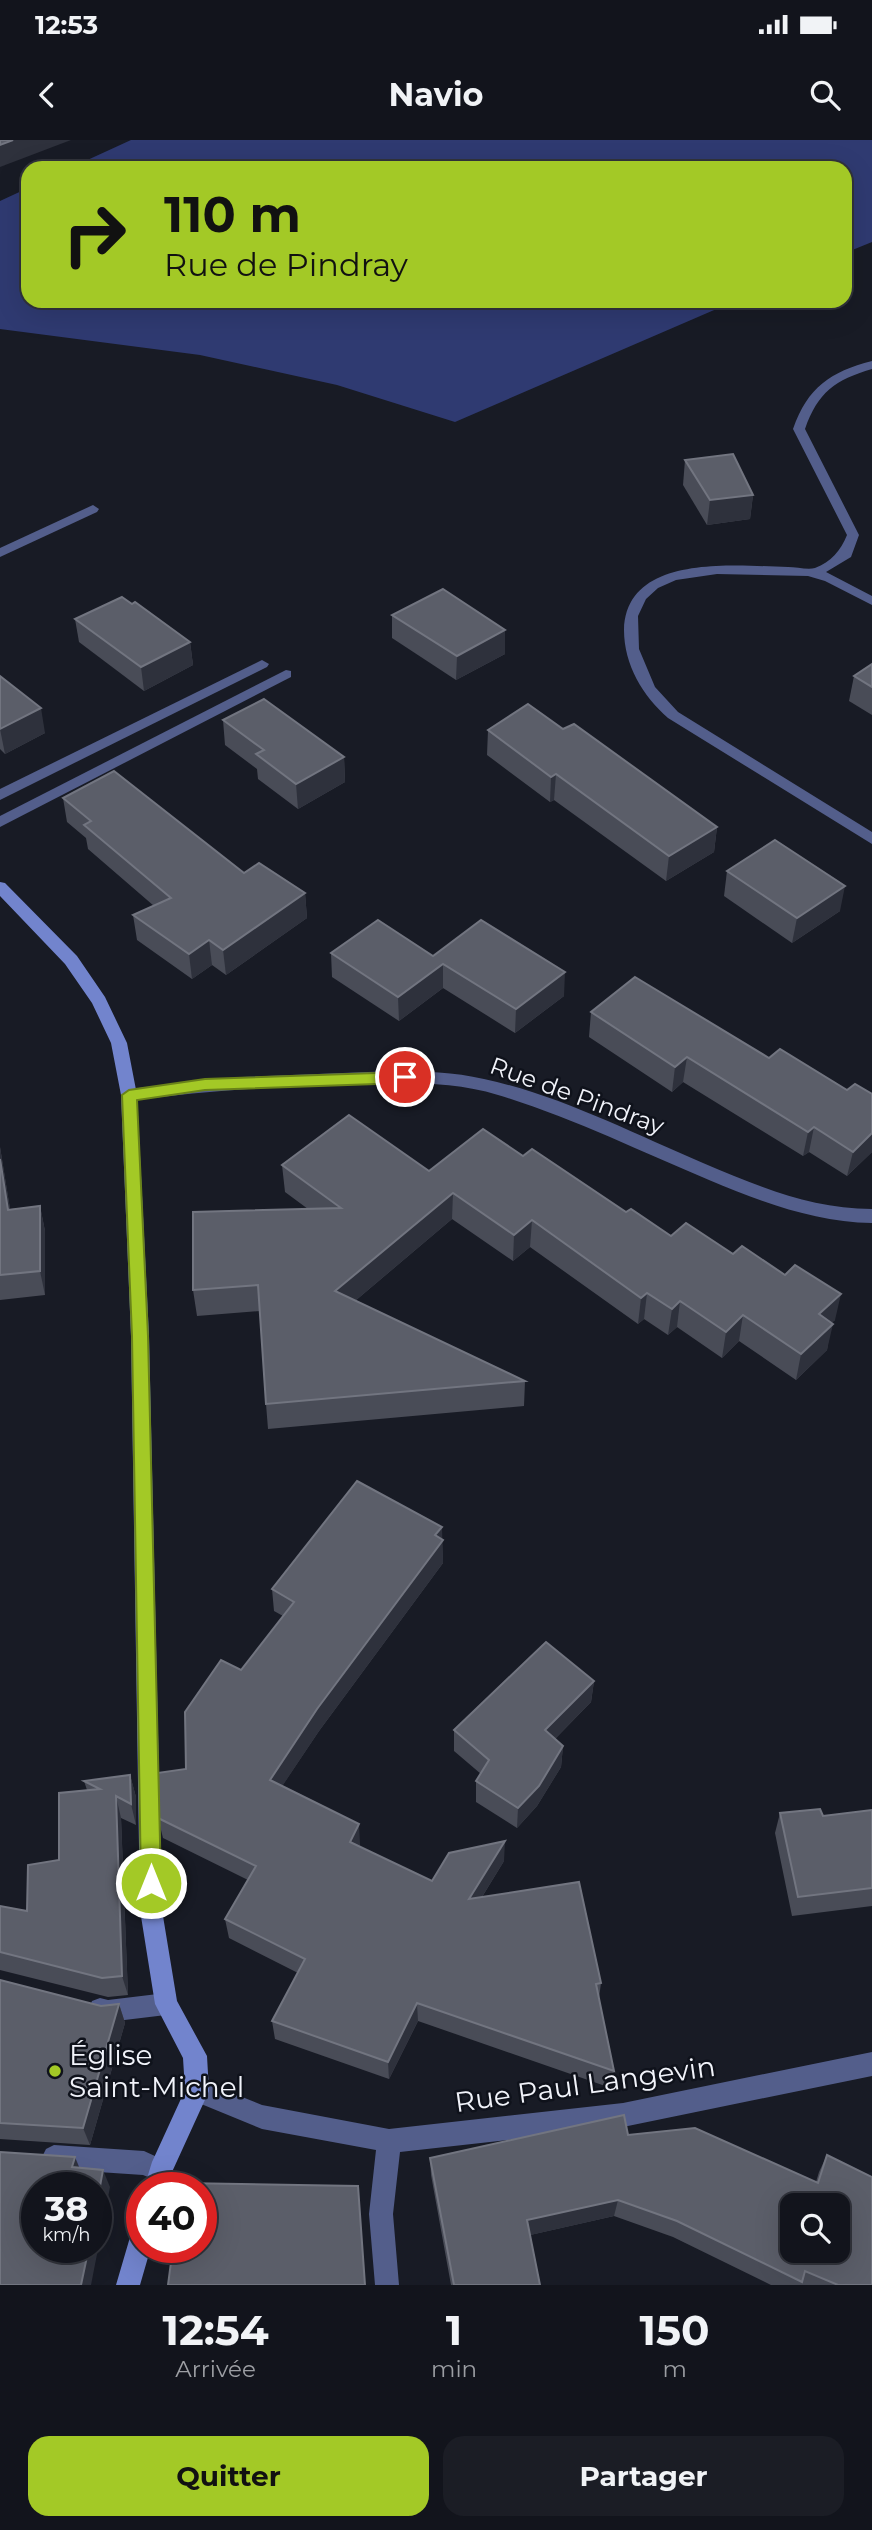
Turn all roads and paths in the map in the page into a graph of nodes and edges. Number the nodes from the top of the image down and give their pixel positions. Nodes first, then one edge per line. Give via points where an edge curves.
1 (872, 365) edge
2 (93, 509) dead end
3 (0, 553) edge
4 (815, 573) junction
5 (872, 601) edge
6 (262, 664) dead end
7 (286, 674) dead end
8 (0, 796) edge
9 (0, 822) edge
10 (872, 839) edge
11 (0, 887) edge
12 (129, 1095) junction
13 (872, 1216) edge
14 (81, 2004) edge
15 (166, 2004) junction
16 (872, 2064) edge
17 (197, 2091) junction
18 (389, 2141) junction
19 (26, 2156) edge
20 (152, 2172) edge
21 (161, 2172) edge
22 (134, 2263) edge
23 (128, 2285) edge
24 (387, 2285) edge

1 - 4 street via 827,385 810,402 799,429 853,535 846,554
2 - 3 street
4 - 5 street
4 - 10 street via 713,570 676,574 644,592 633,609 629,625 632,651 658,700 686,723
6 - 8 street
7 - 9 street
11 - 12 street via 71,960 99,1001 119,1043
12 - 13 street, Rue de Pindray via 280,1080 459,1080 535,1101 806,1209
12 - 15 street via 140,1336 151,1910
14 - 15 street via 108,2011
15 - 17 street via 195,2056
16 - 18 street, Rue Paul Langevin via 623,2115
17 - 18 street, Rue Paul Langevin via 262,2117
17 - 21 street
18 - 24 street via 381,2214
19 - 20 street via 144,2163
22 - 23 street

